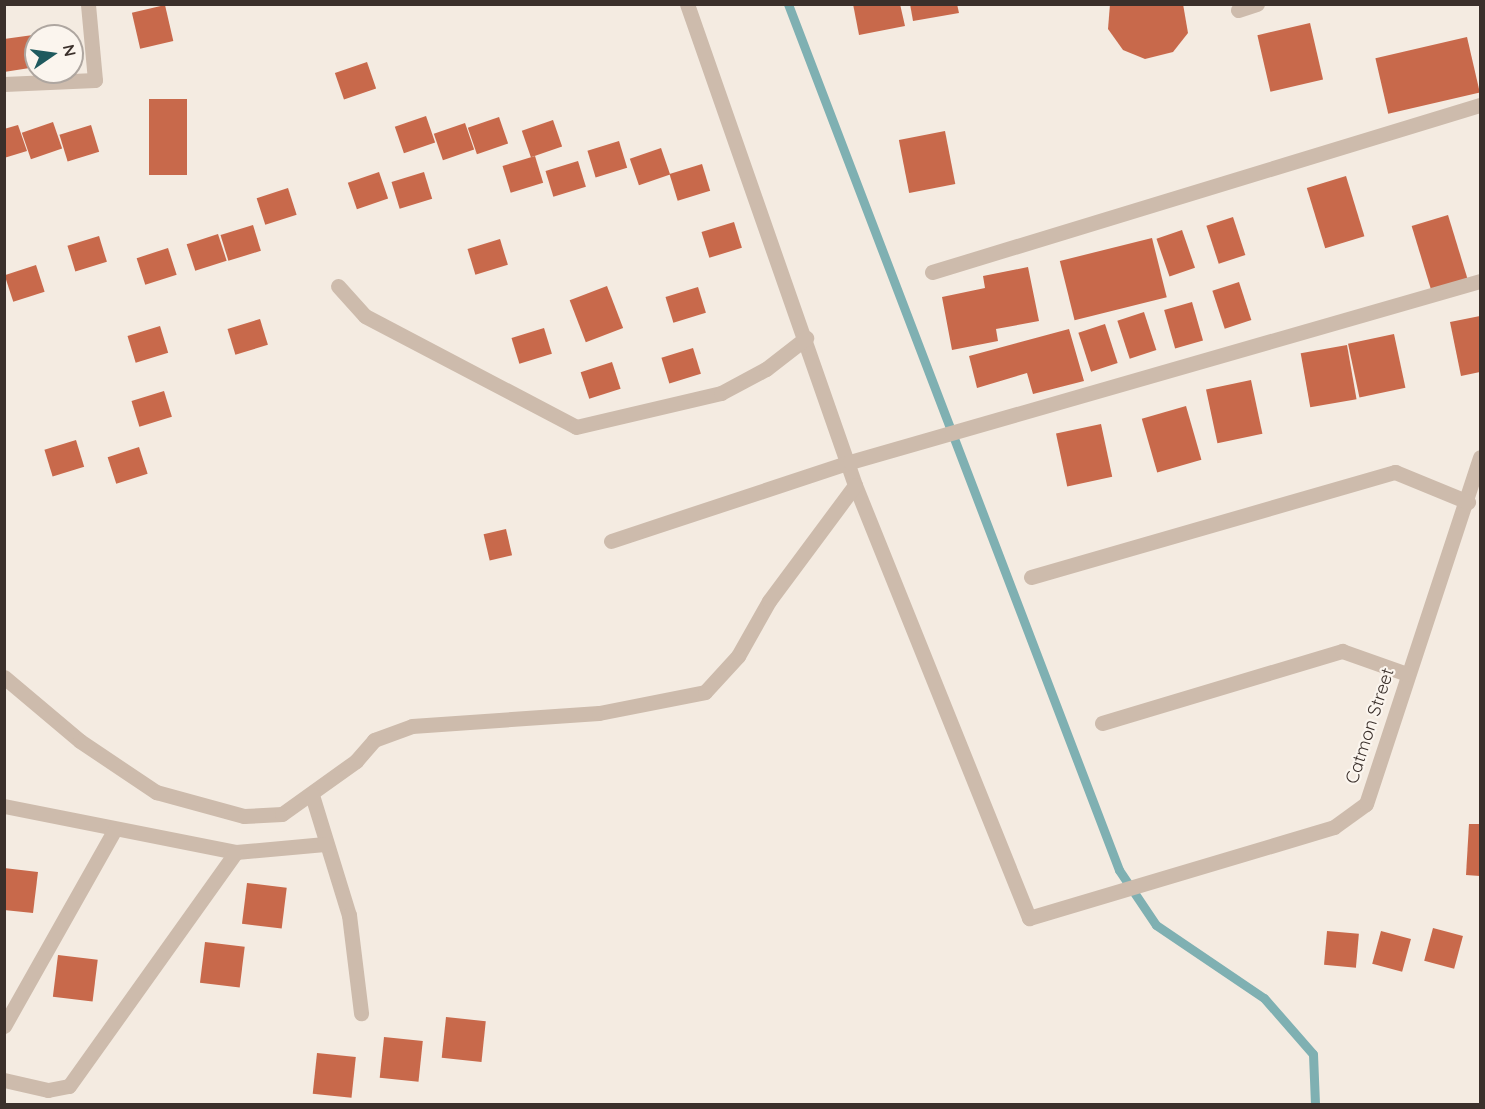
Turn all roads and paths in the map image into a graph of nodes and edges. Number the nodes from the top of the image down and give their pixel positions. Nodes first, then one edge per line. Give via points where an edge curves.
1 (88, 4) edge
2 (687, 4) edge
3 (1257, 4) edge
4 (1238, 10) dead end
5 (4, 84) edge
6 (1480, 105) edge
7 (932, 272) dead end
8 (1480, 281) edge
9 (338, 286) dead end
10 (806, 338) junction
11 (1480, 457) edge
12 (849, 462) junction
13 (855, 484) junction
14 (1468, 502) junction
15 (611, 541) dead end
16 (1031, 577) dead end
17 (1407, 674) junction
18 (4, 677) edge
19 (1102, 723) dead end
20 (312, 795) junction
21 (4, 806) edge
22 (115, 829) junction
23 (325, 844) junction
24 (236, 852) junction
25 (361, 1012) dead end
26 (4, 1026) edge
27 (4, 1080) edge

1 - 5 street via 95,80
2 - 10 street
3 - 4 street
6 - 7 street
8 - 12 street
9 - 10 street via 375,322 576,427 721,393 766,369
10 - 12 street
11 - 14 street, Catmon Street
12 - 13 street
12 - 15 street
13 - 17 street, Catmon Street via 1029,918 1334,827 1366,804
13 - 20 street via 769,601 738,656 705,692 599,713 412,726 374,740
14 - 16 street via 1395,472
14 - 17 street, Catmon Street
17 - 19 street via 1342,651
18 - 20 street via 80,741 156,792 244,816 282,814
20 - 23 street
21 - 22 street
22 - 24 street
22 - 26 street
23 - 24 street
23 - 25 street via 349,915
24 - 27 street via 69,1086 48,1090

